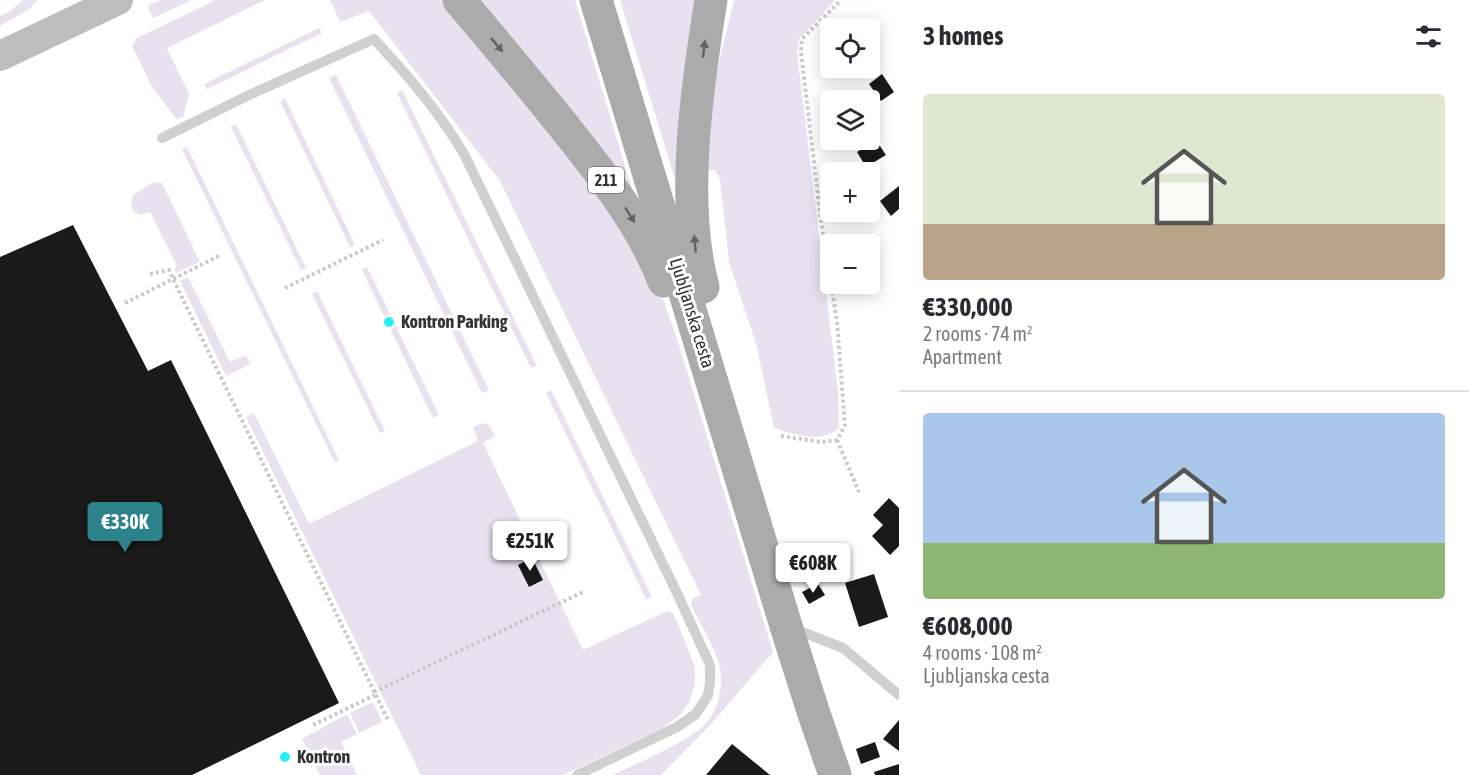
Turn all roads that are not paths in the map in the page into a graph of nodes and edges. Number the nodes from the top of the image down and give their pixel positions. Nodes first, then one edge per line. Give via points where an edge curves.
1 (459, 0) edge
2 (596, 0) edge
3 (711, 0) edge
4 (104, 3) edge
5 (0, 56) edge
6 (162, 138) dead end
7 (714, 383) junction
8 (786, 626) junction
9 (899, 694) edge
10 (577, 775) edge
11 (835, 775) edge

1 -> 7 main road, 211 via 623,204 657,264 688,354
2 - 7 main road, Ljubljanska cesta / 211
7 -> 3 main road, 211 via 716,335 699,274 693,161
4 - 5 main road
6 - 10 lane via 374,39 443,120 495,217 710,664 708,695 696,714
7 - 8 main road, Ljubljanska cesta / 211
8 - 9 lane via 843,648
8 - 11 main road, Ljubljanska cesta / 211

